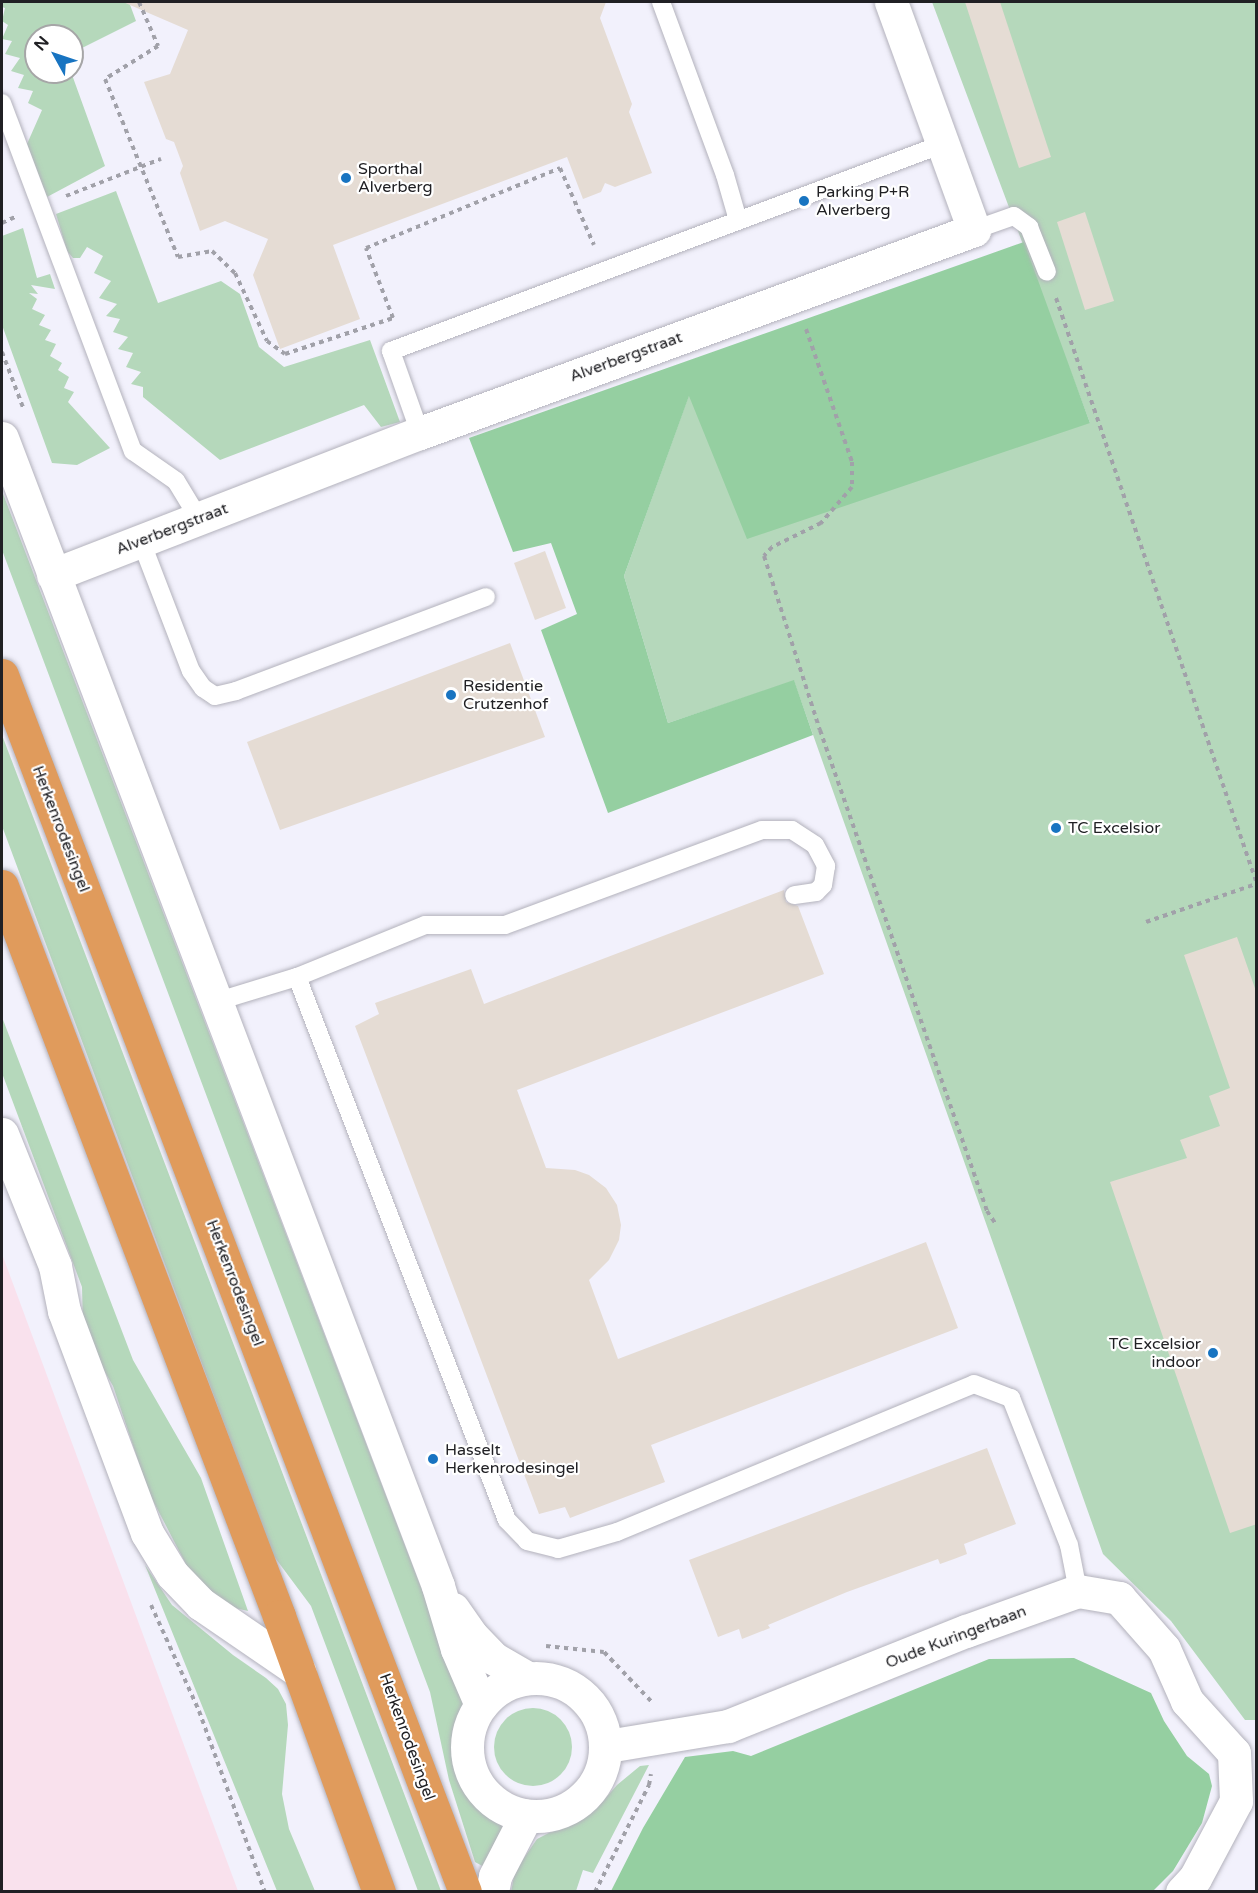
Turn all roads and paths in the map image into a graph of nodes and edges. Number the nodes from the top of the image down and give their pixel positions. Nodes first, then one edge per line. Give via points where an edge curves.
1 (139, 2) edge
2 (661, 2) edge
3 (891, 2) edge
4 (2, 103) edge
5 (943, 144) junction
6 (161, 159) dead end
7 (142, 166) junction
8 (41, 207) junction
9 (738, 220) junction
10 (2, 223) edge
11 (974, 230) junction
12 (605, 270) junction
13 (1047, 272) joint
14 (795, 295) junction
15 (420, 433) junction
16 (2, 438) edge
17 (199, 519) junction
18 (141, 541) junction
19 (53, 575) junction
20 (486, 597) dead end
21 (2, 675) edge
22 (1257, 882) edge
23 (2, 886) edge
24 (794, 895) dead end
25 (1146, 922) dead end
26 (297, 977) junction
27 (215, 1002) junction
28 (2, 1134) edge
29 (995, 1223) dead end
30 (438, 1586) junction
31 (1078, 1591) junction
32 (535, 1645) dead end
33 (299, 1671) junction
34 (527, 1678) junction
35 (482, 1705) junction
36 (657, 1736) junction
37 (607, 1746) junction
38 (1245, 1754) edge
39 (526, 1816) junction
40 (379, 1892) edge
41 (465, 1892) edge
42 (492, 1892) edge
43 (596, 1892) edge
44 (1182, 1892) edge

1 - 7 path via 158,46 105,80
2 - 9 lane
3 - 5 street
4 - 8 lane
5 - 9 lane
5 - 11 street
6 - 7 path
7 - 8 path
7 - 12 path via 178,257 212,251 235,273 267,341 285,354 393,318 366,248 560,168
8 - 10 path
8 - 17 lane via 133,451 176,481
9 - 12 lane
11 - 13 lane via 1014,216 1029,227
11 - 14 street, Alverbergstraat
12 - 15 lane via 390,351
13 - 22 path
14 - 15 street, Alverbergstraat
14 - 29 path via 852,462 852,488 821,523 772,547 764,556 828,752 987,1211
15 - 17 street, Alverbergstraat
16 - 19 street
17 - 18 street, Alverbergstraat
18 - 19 street, Alverbergstraat
18 - 20 lane via 191,671 203,688 215,696 236,692
19 - 27 street
21 - 41 highway, Herkenrodesingel
22 - 25 path
23 - 33 highway
24 - 26 lane via 816,892 823,885 826,866 815,845 792,830 762,830 505,925 425,925
26 - 27 lane
26 - 31 lane via 507,1521 526,1541 558,1549 617,1532 974,1384 1011,1398 1069,1545
27 - 30 street
28 - 33 street via 55,1266 64,1311 147,1533 172,1574 201,1604
30 - 34 street via 471,1635 493,1658
30 - 35 street via 457,1649
31 - 36 street, Oude Kuringerbaan via 728,1726
31 - 38 street, Oude Kuringerbaan via 1119,1598 1164,1650 1187,1701
32 - 36 path via 604,1652 653,1704
33 - 40 highway
34 - 35 street via 499,1689
34 - 37 street via 551,1679 577,1691 593,1708
35 - 39 street via 471,1724 467,1749 472,1773 484,1793 502,1808
36 - 37 street, Oude Kuringerbaan
36 - 43 path via 649,1785
37 - 39 street via 595,1784 577,1803 555,1814
38 - 44 street, Oude Kuringerbaan via 1236,1801 1195,1878
39 - 42 street via 495,1876

